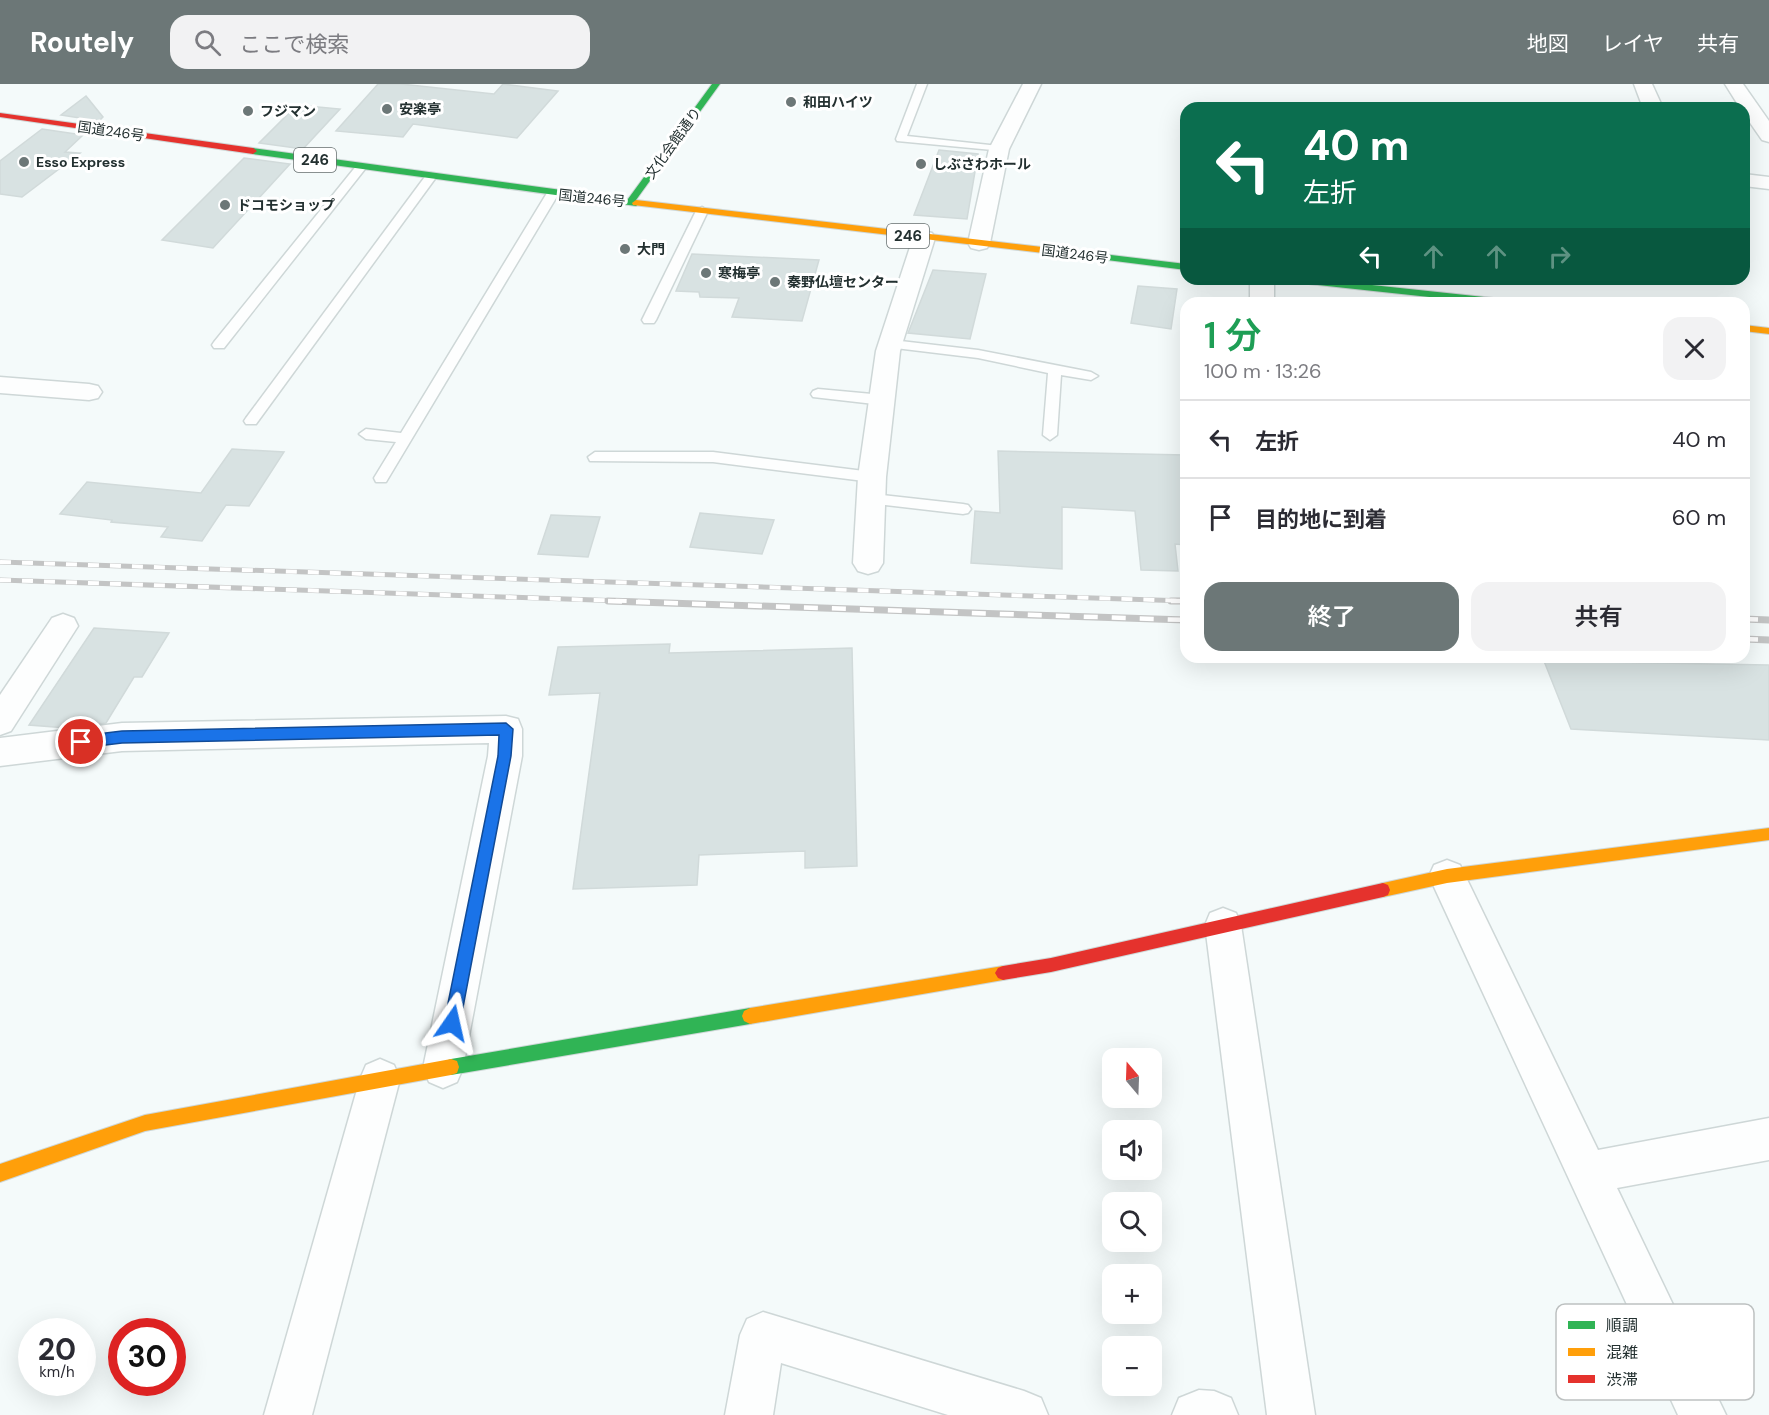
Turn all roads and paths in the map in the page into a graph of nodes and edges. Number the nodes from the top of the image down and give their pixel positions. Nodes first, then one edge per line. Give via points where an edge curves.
1 (716, 84) edge
2 (922, 84) edge
3 (1032, 84) edge
4 (1643, 84) edge
5 (1734, 84) edge
6 (1650, 102) edge
7 (1760, 108) edge
8 (0, 115) edge
9 (1769, 136) edge
10 (999, 149) junction
11 (361, 167) junction
12 (431, 176) junction
13 (1750, 181) edge
14 (1769, 183) edge
15 (553, 193) junction
16 (630, 202) junction
17 (702, 211) junction
18 (924, 238) junction
19 (979, 243) junction
20 (1180, 266) edge
21 (1346, 285) edge
22 (1456, 297) edge
23 (649, 320) dead end
24 (1750, 329) edge
25 (1769, 331) edge
26 (892, 344) junction
27 (219, 345) dead end
28 (1055, 370) junction
29 (1091, 376) dead end
30 (0, 385) edge
31 (89, 392) dead end
32 (818, 394) dead end
33 (883, 400) junction
34 (250, 421) dead end
35 (366, 434) dead end
36 (1050, 435) dead end
37 (405, 438) junction
38 (595, 457) dead end
39 (381, 478) dead end
40 (872, 488) junction
41 (963, 509) dead end
42 (868, 563) dead end
43 (63, 626) dead end
44 (0, 723) edge
45 (0, 752) edge
46 (1769, 834) edge
47 (1447, 876) junction
48 (1223, 925) junction
49 (443, 1068) junction
50 (380, 1079) junction
51 (1769, 1139) edge
52 (0, 1173) edge
53 (1587, 1173) junction
54 (1649, 1304) edge
55 (1695, 1400) edge
56 (288, 1415) edge
57 (749, 1415) edge
58 (1024, 1415) edge
59 (1196, 1415) edge
60 (1214, 1415) edge
61 (1291, 1415) edge
62 (1702, 1415) edge

1 - 16 main road, 文化会館通り
2 - 10 lane via 902,139
3 - 10 street
4 - 6 street
5 - 7 street
7 - 9 street
8 - 11 main road, 国道246号 / 246
10 - 19 street
11 - 12 main road, 国道246号 / 246
11 - 27 lane
12 - 15 main road, 国道246号 / 246
12 - 34 lane
13 - 14 street
15 - 16 main road, 国道246号 / 246
15 - 37 lane
16 - 17 main road, 国道246号 / 246
17 - 18 main road, 国道246号 / 246
17 - 23 lane
18 - 19 main road, 国道246号 / 246
18 - 26 street
19 - 20 main road, 国道246号 / 246
21 - 22 main road
24 - 25 main road
26 - 28 lane via 978,354
26 - 33 street
28 - 29 lane
28 - 36 lane
30 - 31 street
32 - 33 lane
33 - 40 street
35 - 37 lane
37 - 39 lane
38 - 40 lane via 713,457
40 - 41 lane
40 - 42 street
43 - 44 street
45 - 49 street via 122,737 506,729 505,756
46 - 47 main road
47 - 48 main road
47 - 53 street
48 - 49 main road via 1051,965
48 - 61 street
49 - 50 main road
50 - 52 main road via 145,1123
50 - 56 street
51 - 53 street
53 - 54 street
55 - 62 street
57 - 58 street via 763,1335
59 - 60 street

